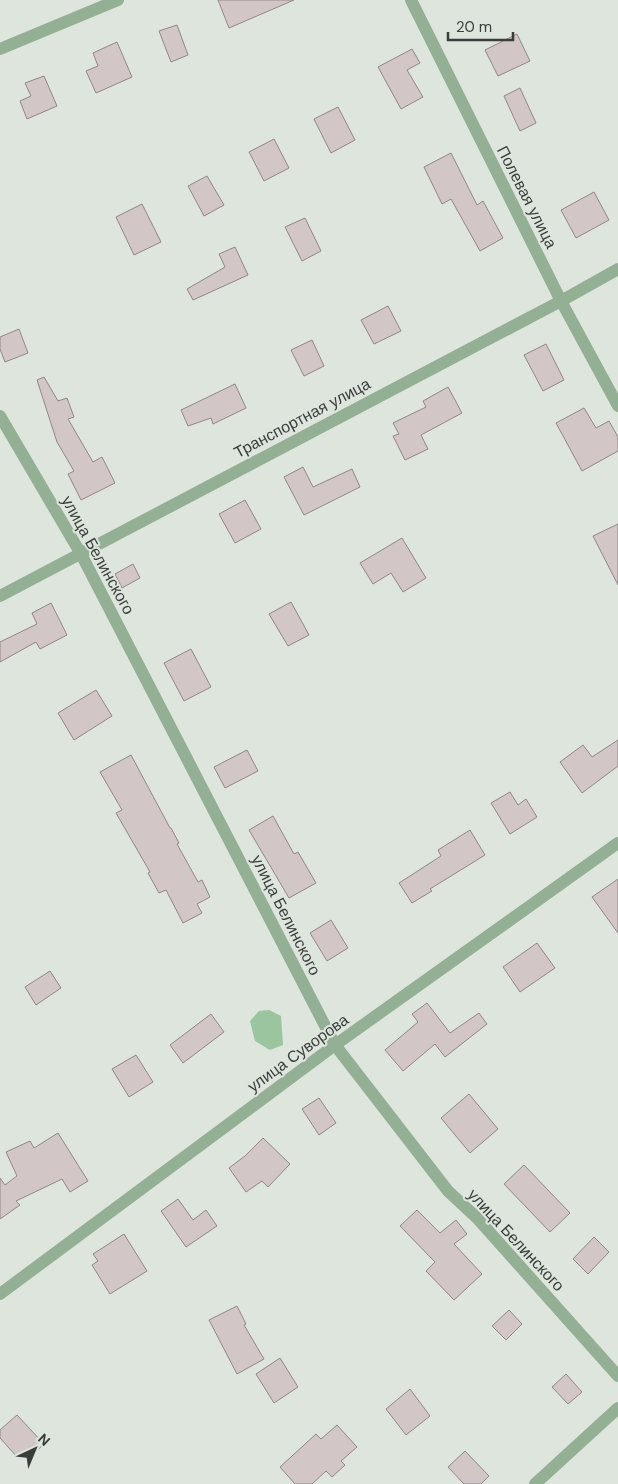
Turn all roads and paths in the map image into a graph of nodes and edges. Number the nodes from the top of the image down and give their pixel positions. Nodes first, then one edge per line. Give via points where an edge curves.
1 (118, 0) edge
2 (411, 0) edge
3 (0, 49) edge
4 (618, 268) edge
5 (561, 301) junction
6 (618, 406) edge
7 (0, 416) edge
8 (81, 554) junction
9 (0, 596) edge
10 (618, 843) edge
11 (335, 1045) junction
12 (0, 1294) edge
13 (618, 1376) edge
14 (618, 1408) edge
15 (535, 1484) edge

1 - 3 street
2 - 5 street, Полевая улица
4 - 5 street, Транспортная улица
5 - 6 street, Полевая улица
5 - 8 street, Транспортная улица
7 - 8 street, улица Белинского
8 - 9 street, Транспортная улица
8 - 11 street, улица Белинского
10 - 11 street, улица Суворова
11 - 12 street, улица Суворова
11 - 13 street, улица Белинского via 448,1191 477,1218
14 - 15 street

